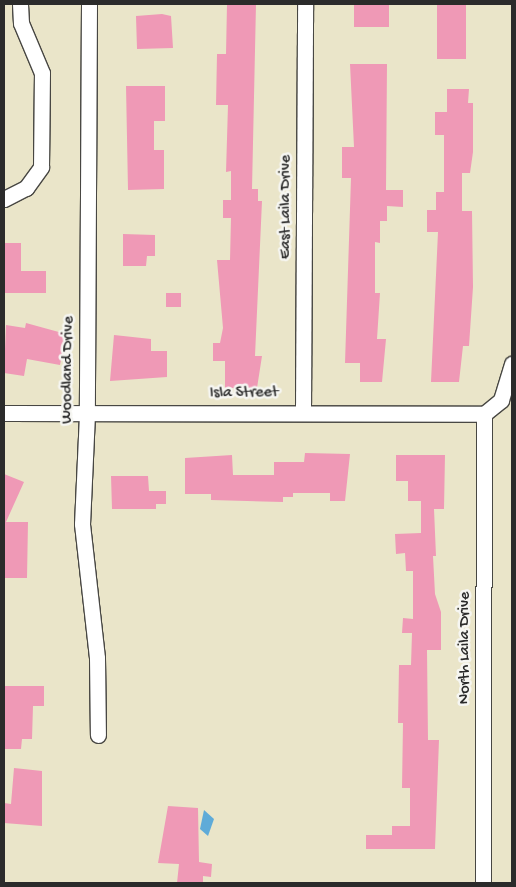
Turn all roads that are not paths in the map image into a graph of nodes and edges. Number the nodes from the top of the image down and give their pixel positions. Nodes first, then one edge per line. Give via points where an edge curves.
1 (20, 4) edge
2 (89, 4) edge
3 (305, 4) edge
4 (4, 199) edge
5 (512, 364) edge
6 (303, 410) junction
7 (4, 413) edge
8 (87, 414) junction
9 (484, 414) junction
10 (98, 735) dead end
11 (483, 883) edge

1 - 4 street via 21,23 42,73 41,166 26,188
2 - 8 street, Woodland Drive
3 - 6 street, East Laila Drive
5 - 9 street via 501,400
6 - 8 street, Isla Street
6 - 9 street, Isla Street
7 - 8 street, Isla Street
8 - 10 street, Woodland Drive via 82,524 97,658
9 - 11 street, North Laila Drive

